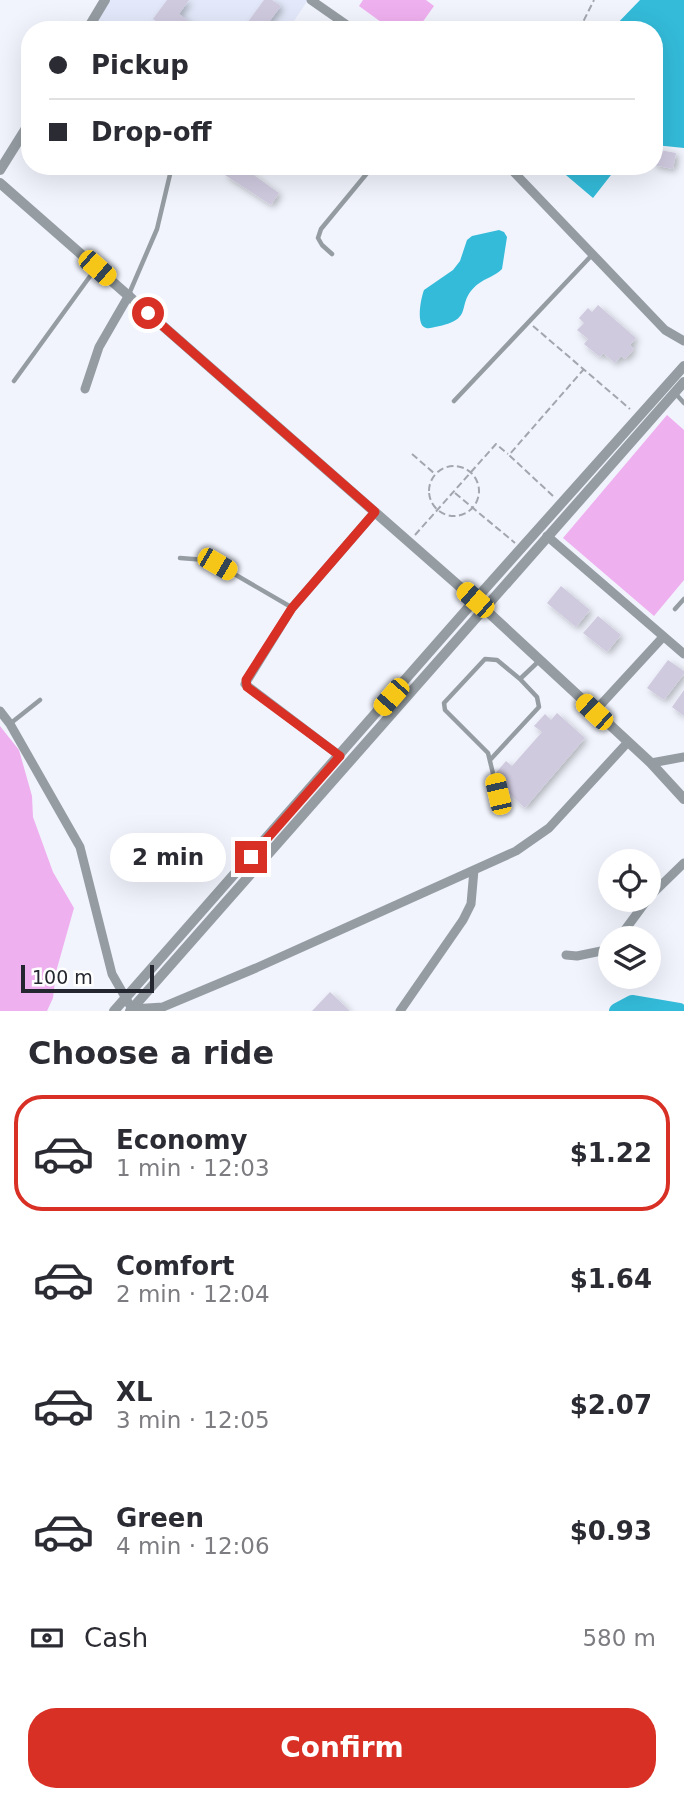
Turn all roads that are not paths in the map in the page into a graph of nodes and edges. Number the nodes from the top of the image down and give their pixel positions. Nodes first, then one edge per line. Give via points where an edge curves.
1 (105, 0) edge
2 (311, 0) edge
3 (92, 21) edge
4 (341, 21) edge
5 (21, 136) edge
6 (0, 170) edge
7 (170, 175) edge
8 (366, 175) edge
9 (517, 175) edge
10 (0, 183) edge
11 (332, 254) dead end
12 (592, 254) junction
13 (97, 268) junction
14 (128, 295) junction
15 (684, 341) edge
16 (684, 366) edge
17 (14, 381) dead end
18 (684, 382) edge
19 (85, 389) dead end
20 (675, 392) junction
21 (454, 401) dead end
22 (684, 403) edge
23 (375, 512) junction
24 (547, 536) junction
25 (180, 558) dead end
26 (684, 599) edge
27 (475, 600) junction
28 (292, 608) junction
29 (484, 608) junction
30 (676, 609) dead end
31 (663, 637) junction
32 (684, 654) edge
33 (539, 661) junction
34 (520, 679) junction
35 (40, 700) dead end
36 (0, 711) edge
37 (594, 712) junction
38 (10, 724) junction
39 (628, 742) junction
40 (340, 756) junction
41 (684, 757) edge
42 (490, 760) junction
43 (651, 762) junction
44 (498, 794) dead end
45 (684, 799) edge
46 (684, 863) edge
47 (474, 870) junction
48 (661, 885) edge
49 (598, 952) edge
50 (566, 955) dead end
51 (129, 1006) edge
52 (167, 1009) edge
53 (114, 1011) edge
54 (400, 1011) edge

1 - 3 street
2 - 4 street
5 - 6 street
7 - 14 lane via 160,219
8 - 11 lane via 321,229 318,238
9 - 12 street
10 - 13 street
12 - 15 street via 665,330
12 - 21 lane
13 - 14 street
13 - 17 lane
14 - 19 street via 99,348
14 - 23 street
16 - 27 street
18 - 20 street
20 - 22 lane
20 - 24 street
23 - 27 street
23 - 28 street
24 - 29 street
24 - 31 street
25 - 28 lane via 217,564
26 - 30 lane
27 - 29 street
27 - 40 street
28 - 40 street via 245,684
29 - 33 street
29 - 51 street
31 - 32 street
31 - 37 street
33 - 34 lane
33 - 37 street
34 - 42 lane via 537,697 539,707
34 - 42 lane via 496,660 485,659 444,703 444,710 488,752
35 - 38 lane
36 - 38 street
37 - 39 street
38 - 51 street via 80,847 112,974
39 - 43 street
39 - 47 street via 549,828 516,851
40 - 51 street
41 - 43 street
42 - 44 lane
43 - 45 street
46 - 48 street
47 - 52 street
47 - 54 street via 471,904 463,920
49 - 50 street
51 - 52 street
51 - 53 street

